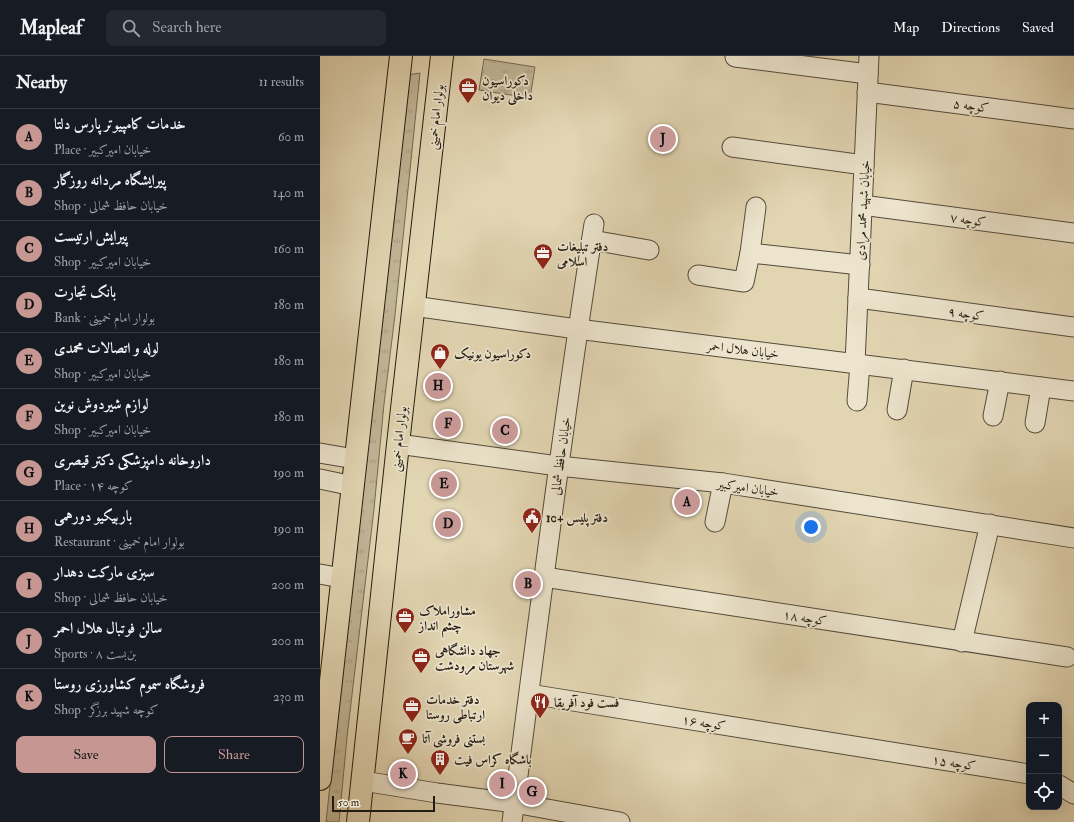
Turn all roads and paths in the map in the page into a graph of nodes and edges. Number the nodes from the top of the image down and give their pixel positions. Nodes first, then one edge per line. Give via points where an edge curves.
1 (401, 56) edge
2 (442, 56) edge
3 (735, 58) dead end
4 (868, 74) edge
5 (1074, 119) edge
6 (732, 147) dead end
7 (864, 166) junction
8 (862, 205) junction
9 (756, 207) dead end
10 (1074, 233) edge
11 (649, 250) dead end
12 (750, 253) junction
13 (860, 264) junction
14 (698, 276) dead end
15 (858, 298) junction
16 (413, 306) junction
17 (1074, 328) edge
18 (577, 329) junction
19 (858, 364) junction
20 (904, 369) junction
21 (1000, 381) junction
22 (1041, 387) junction
23 (1074, 391) edge
24 (857, 401) dead end
25 (896, 410) dead end
26 (992, 416) dead end
27 (1035, 423) dead end
28 (398, 444) junction
29 (326, 454) edge
30 (355, 459) junction
31 (558, 466) junction
32 (324, 480) edge
33 (723, 483) junction
34 (353, 486) junction
35 (715, 522) dead end
36 (990, 524) junction
37 (1074, 538) edge
38 (320, 574) edge
39 (544, 577) junction
40 (342, 578) junction
41 (962, 642) junction
42 (1067, 657) dead end
43 (325, 692) edge
44 (529, 694) junction
45 (878, 750) joint
46 (1026, 774) edge
47 (320, 779) edge
48 (363, 780) junction
49 (1062, 787) edge
50 (1074, 794) edge
51 (514, 803) junction
52 (358, 822) edge
53 (512, 822) edge
54 (620, 822) edge

1 - 30 main road
2 - 16 main road, بولوار امام خمینی
3 - 4 street, کوچه ۵
4 - 5 street, کوچه ۵
4 - 7 street, خیابان شهید محمد مرادی
6 - 7 street
7 - 8 street, خیابان شهید محمد مرادی
8 - 10 street, کوچه ۷
8 - 13 street, خیابان شهید محمد مرادی
9 - 12 street
11 - 18 street, خیابان حافظ شمالی via 593,232
12 - 13 street
12 - 14 street via 744,282
13 - 15 street, خیابان شهید محمد مرادی
15 - 17 street, کوچه ۹
15 - 19 street, خیابان شهید محمد مرادی
16 - 18 street, خیابان هلال احمر
16 - 28 main road, بولوار امام خمینی
18 - 19 street, خیابان هلال احمر
18 - 31 street, خیابان حافظ شمالی
19 - 20 street, خیابان هلال احمر
19 - 24 street, خیابان شهید محمد مرادی
20 - 21 street, خیابان هلال احمر
20 - 25 street
21 - 22 street, خیابان هلال احمر
21 - 26 street
22 - 23 street, خیابان هلال احمر
22 - 27 street
28 - 31 street, خیابان امیرکبیر
28 - 48 main road, بولوار امام خمینی
29 - 30 street
29 - 32 street
30 - 34 main road
31 - 33 street, خیابان امیرکبیر
31 - 39 street, خیابان حافظ شمالی
32 - 34 street
33 - 35 street
33 - 36 street, خیابان امیرکبیر
34 - 40 main road
36 - 37 street, خیابان امیرکبیر
36 - 41 street
38 - 40 street
39 - 41 street, کوچه ۱۸
39 - 44 street, خیابان حافظ شمالی
40 - 43 main road
41 - 42 street, کوچه ۱۸
43 - 47 main road
44 - 45 street, کوچه ۱۶
44 - 51 street, خیابان حافظ شمالی
45 - 46 street, کوچه ۱۵
48 - 51 street
48 - 52 main road, بولوار امام خمینی
49 - 50 street
51 - 53 street, خیابان حافظ شمالی
51 - 54 street

